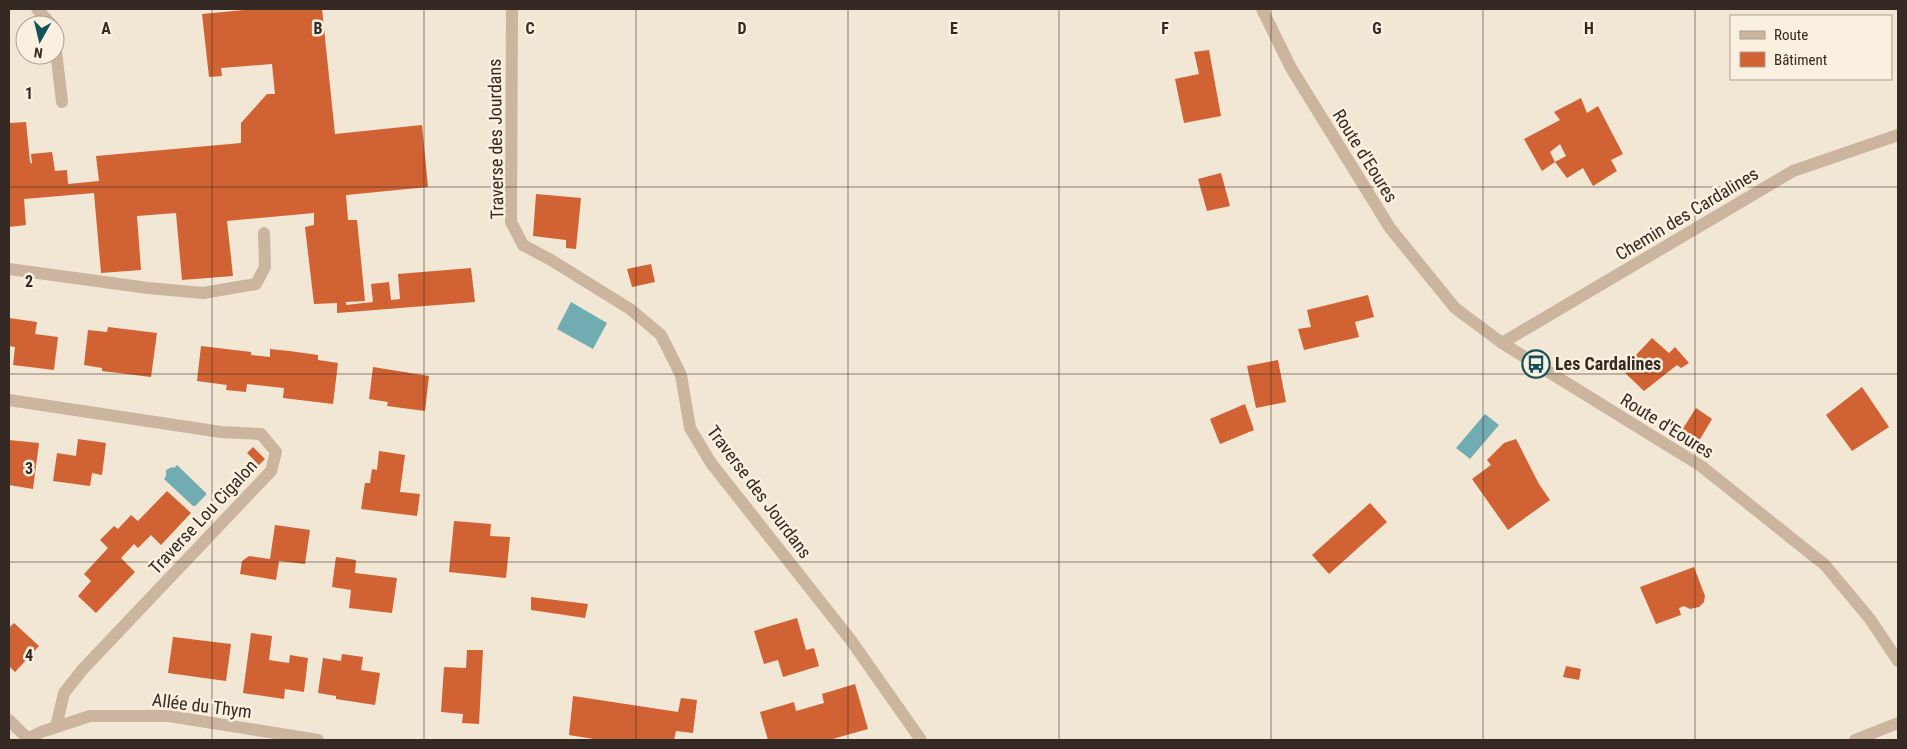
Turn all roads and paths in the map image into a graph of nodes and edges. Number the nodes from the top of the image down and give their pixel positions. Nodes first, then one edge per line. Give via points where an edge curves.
1 (512, 9) edge
2 (1262, 9) edge
3 (58, 65) edge
4 (62, 102) dead end
5 (1898, 134) edge
6 (264, 233) dead end
7 (9, 269) edge
8 (1502, 343) junction
9 (9, 400) edge
10 (1898, 661) edge
11 (9, 720) edge
12 (1898, 723) edge
13 (56, 727) junction
14 (27, 740) edge
15 (318, 740) edge
16 (921, 740) edge
17 (1855, 740) edge

1 - 16 street, Traverse des Jourdans via 511,222 523,244 630,309 661,335 681,375 690,428 711,463 850,639
2 - 8 street, Route d'Eoures via 1291,68 1390,228 1455,308
3 - 4 street
5 - 8 street, Chemin des Cardalines via 1793,171
6 - 7 street via 265,267 256,284 203,293
8 - 10 street, Route d'Eoures via 1701,466 1825,565 1870,619
9 - 13 street, Traverse Lou Cigalon via 221,432 261,434 276,452 271,472 83,669 64,693
11 - 14 street
12 - 17 street
13 - 14 street, Allée du Thym
13 - 15 street, Allée du Thym via 90,716 168,716

